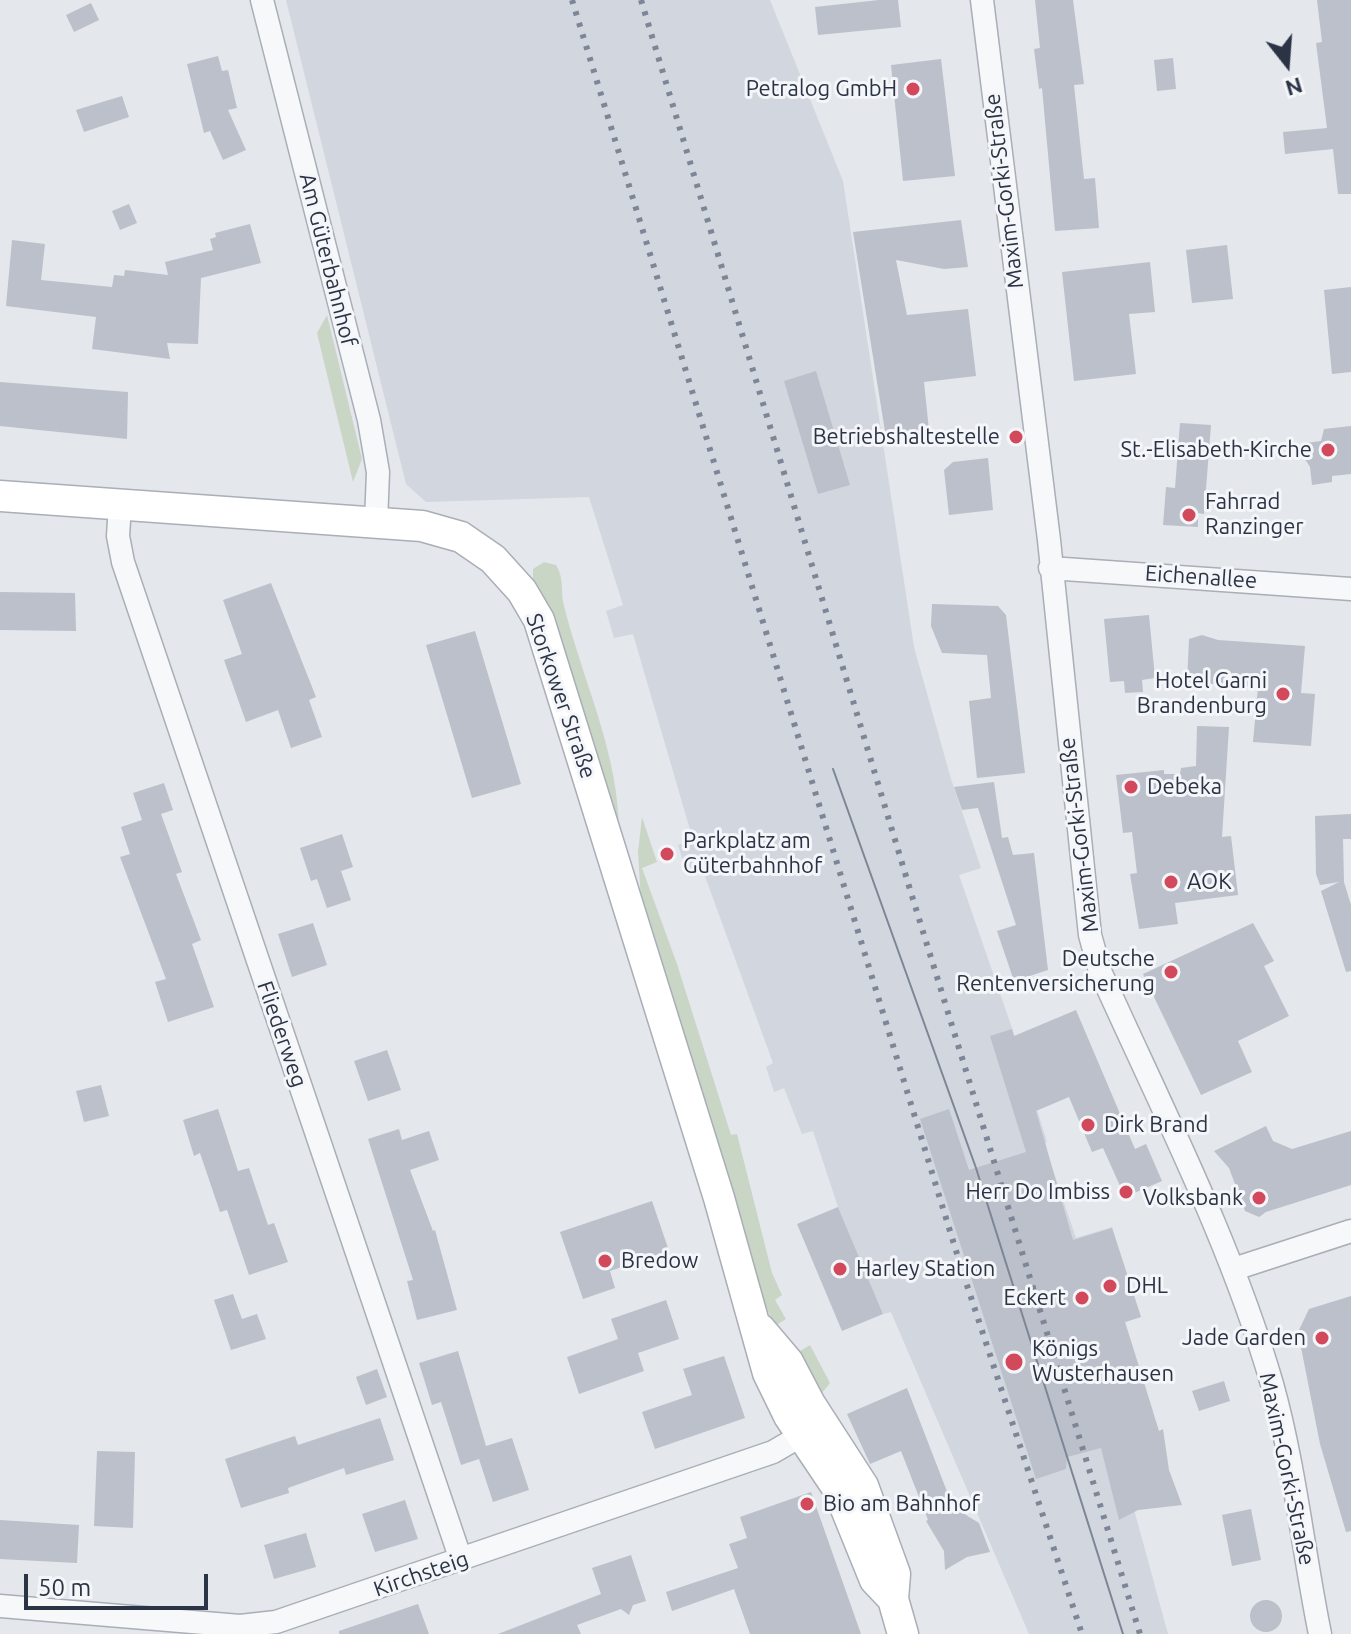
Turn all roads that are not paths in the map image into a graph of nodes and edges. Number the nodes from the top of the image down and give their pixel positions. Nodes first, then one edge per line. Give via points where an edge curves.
1 (262, 0) edge
2 (982, 0) edge
3 (0, 496) edge
4 (120, 505) junction
5 (376, 522) junction
6 (1050, 568) junction
7 (1351, 589) edge
8 (1351, 1231) edge
9 (1234, 1269) junction
10 (812, 1430) junction
11 (461, 1560) junction
12 (0, 1606) edge
13 (903, 1634) edge
14 (1320, 1634) edge

1 - 5 street, Am Güterbahnhof via 369,420 378,472
2 - 6 street, Maxim-Gorki-Straße
3 - 4 main road, Storkower Straße
4 - 5 main road, Storkower Straße
4 - 11 street, Fliederweg via 123,562
5 - 10 main road, Storkower Straße via 422,526 470,542 522,591 539,620 768,1373
6 - 7 street, Eichenallee
6 - 9 street, Maxim-Gorki-Straße via 1095,955
8 - 9 street
9 - 14 street, Maxim-Gorki-Straße via 1278,1408
10 - 11 street, Kirchsteig via 773,1452
10 - 13 main road, Storkower Straße via 875,1580 893,1599
11 - 12 street, Kirchsteig via 276,1622 240,1626

